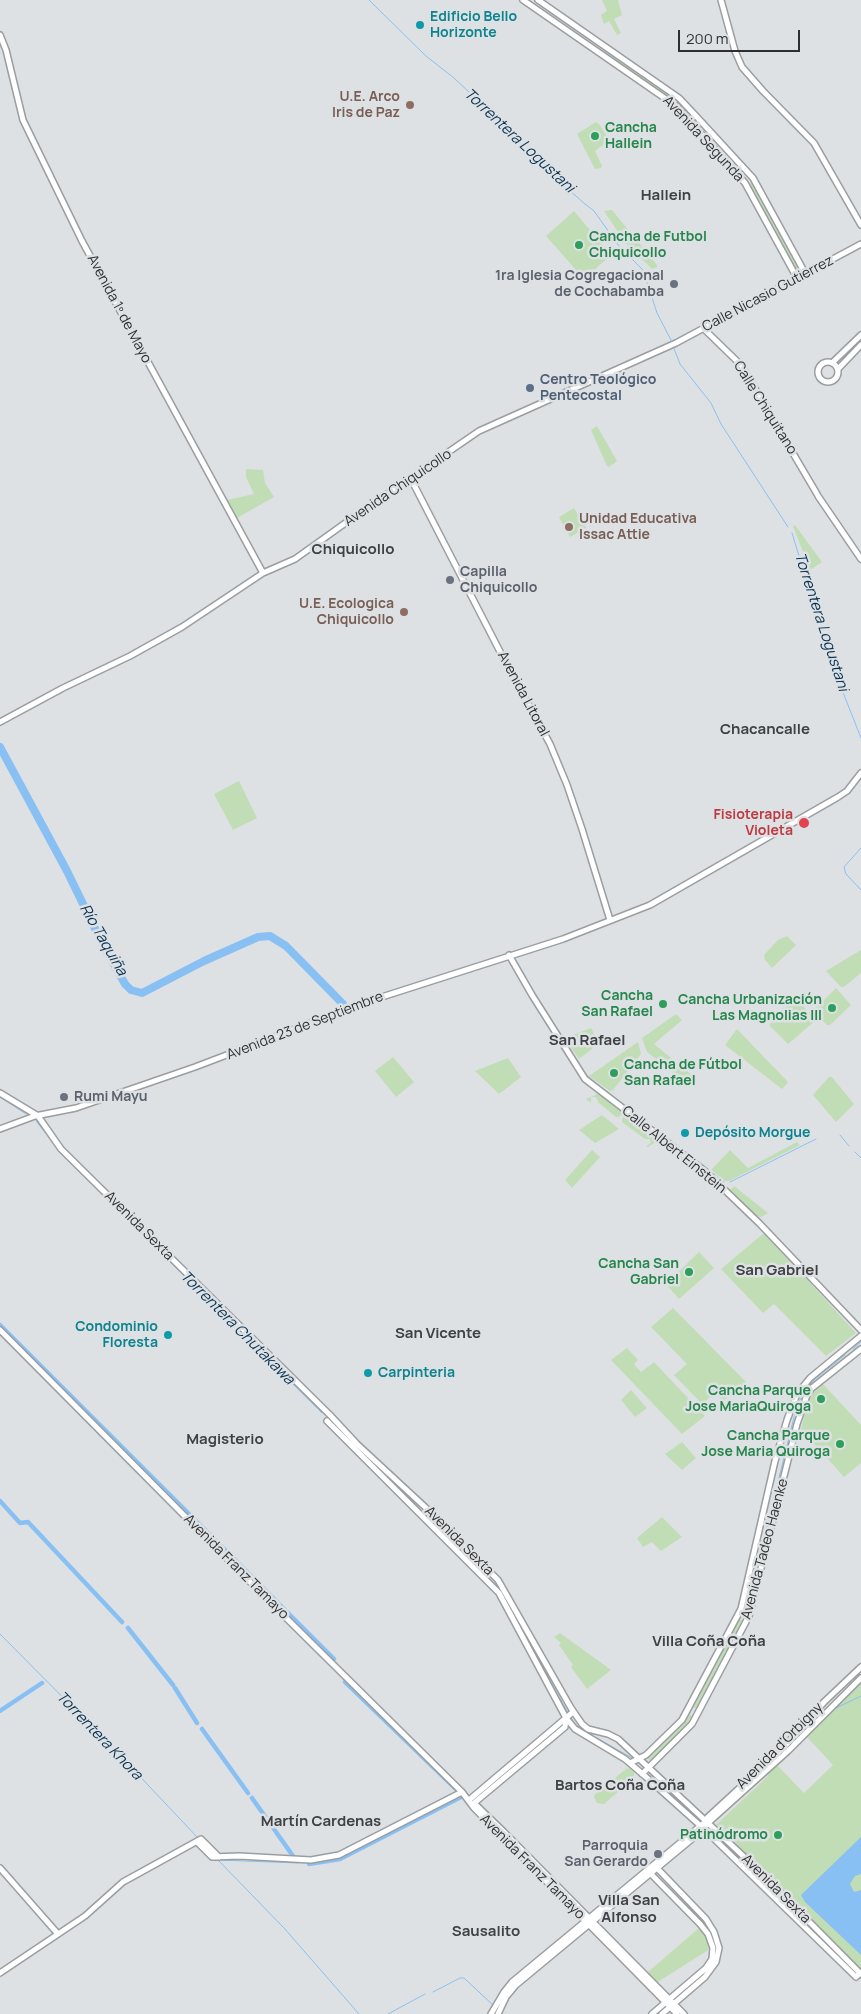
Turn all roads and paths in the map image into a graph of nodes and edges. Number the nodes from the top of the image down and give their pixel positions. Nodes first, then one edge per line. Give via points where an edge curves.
1 (523, 0) edge
2 (538, 0) edge
3 (721, 0) edge
4 (0, 35) edge
5 (861, 225) edge
6 (861, 244) edge
7 (805, 273) junction
8 (797, 278) junction
9 (704, 329) junction
10 (861, 335) edge
11 (673, 345) joint
12 (861, 345) edge
13 (832, 362) junction
14 (838, 369) junction
15 (411, 479) junction
16 (861, 559) edge
17 (263, 573) junction
18 (0, 722) edge
19 (861, 773) edge
20 (610, 920) junction
21 (509, 955) junction
22 (0, 1093) edge
23 (36, 1116) junction
24 (0, 1129) edge
25 (0, 1330) edge
26 (861, 1330) edge
27 (861, 1336) edge
28 (861, 1349) edge
29 (327, 1421) dead end
30 (861, 1667) edge
31 (861, 1678) edge
32 (569, 1715) junction
33 (634, 1761) junction
34 (646, 1770) junction
35 (462, 1792) junction
36 (471, 1802) junction
37 (704, 1825) junction
38 (655, 1867) junction
39 (0, 1868) edge
40 (649, 1872) junction
41 (590, 1921) junction
42 (58, 1934) junction
43 (0, 1973) edge
44 (859, 1974) edge
45 (668, 2001) junction
46 (672, 2005) junction
47 (492, 2014) edge
48 (498, 2014) edge
49 (652, 2014) edge
50 (662, 2014) edge
51 (677, 2014) edge
52 (684, 2014) edge

1 - 8 main road, Avenida Segunda via 676,106 745,183
2 - 7 main road, Avenida Segunda via 679,98 753,178
3 - 5 main road via 742,67 814,143
4 - 17 main road, Avenida 1º de Mayo via 23,120 82,241
6 - 7 main road, Calle Nicasio Gutierrez
7 - 8 main road, Calle Nicasio Gutierrez
8 - 9 main road, Calle Nicasio Gutierrez
9 - 11 main road, Calle Nicasio Gutierrez
9 - 16 main road, Calle Chiquitano via 741,365 818,495
10 - 13 main road
11 - 15 main road, Avenida Chiquicollo via 479,431
12 - 14 main road
13 - 14 main road
13 - 14 main road via 820,366 819,378 831,381 836,378
15 - 17 main road, Avenida Chiquicollo via 295,559
15 - 20 main road, Avenida Litoral via 550,744 579,820
17 - 18 main road, Avenida Chiquicollo via 182,627
19 - 20 main road, Avenida 23 de Septiembre via 847,791 798,821 655,902
20 - 21 main road, Avenida 23 de Septiembre via 563,939
21 - 23 main road, Avenida 23 de Septiembre via 357,1005 159,1080 76,1108
21 - 26 main road, Calle Albert Einstein via 585,1079 706,1172
22 - 23 main road
23 - 24 main road, Avenida 23 de Septiembre
23 - 32 main road, Avenida Sexta via 62,1149 498,1580
25 - 35 main road, Avenida Franz Tamayo
27 - 33 main road, Avenida Tadeo Haenke via 810,1378 797,1394 775,1461 741,1609 682,1720 646,1755
28 - 34 main road, Avenida Tadeo Haenke via 807,1395 749,1616 692,1724
29 - 32 main road, Avenida Sexta via 499,1593
30 - 37 main road, Avenida d'Orbigny
31 - 37 main road, Avenida d'Orbigny via 788,1751
32 - 33 main road, Avenida Sexta via 588,1729 613,1736
32 - 33 main road, Avenida Sexta via 575,1729
32 - 36 main road
33 - 34 main road, Avenida Sexta
33 - 34 main road, Avenida Sexta
34 - 37 main road, Avenida Sexta
34 - 37 main road, Avenida Sexta
35 - 36 main road, Avenida Franz Tamayo
35 - 42 main road via 339,1855 311,1860 212,1857 197,1842 123,1882 85,1916
36 - 41 main road, Avenida Franz Tamayo
37 - 38 main road
37 - 44 main road, Avenida Sexta
38 - 40 main road
38 - 46 main road via 706,1919 718,1942 719,1954 711,1970
39 - 42 main road
40 - 41 main road
40 - 45 main road via 700,1924 708,1934 712,1948 712,1959 706,1968
41 - 45 main road, Avenida Franz Tamayo
41 - 47 main road via 512,1982
41 - 48 main road via 516,1985
42 - 43 main road
45 - 46 main road, Avenida Franz Tamayo
45 - 49 main road
46 - 50 main road
46 - 51 main road, Avenida Franz Tamayo
46 - 52 main road, Avenida Franz Tamayo

